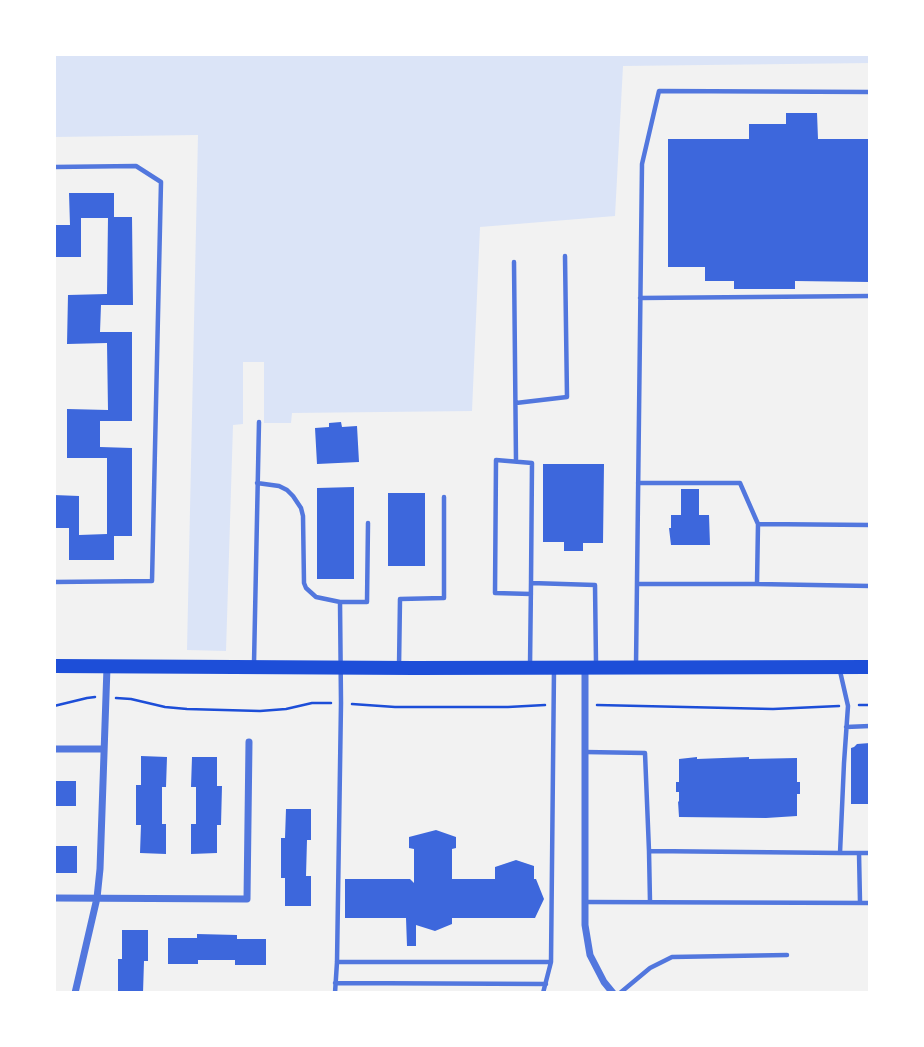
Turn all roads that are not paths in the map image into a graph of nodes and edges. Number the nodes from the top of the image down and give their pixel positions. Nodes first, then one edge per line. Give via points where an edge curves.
1 (870, 92) edge
2 (54, 167) edge
3 (565, 256) dead end
4 (514, 262) dead end
5 (870, 296) edge
6 (640, 298) junction
7 (516, 403) junction
8 (259, 422) dead end
9 (516, 461) junction
10 (257, 483) junction
11 (638, 483) junction
12 (444, 498) dead end
13 (368, 523) dead end
14 (758, 524) junction
15 (870, 525) edge
16 (54, 582) edge
17 (531, 583) junction
18 (637, 584) junction
19 (757, 584) junction
20 (870, 586) edge
21 (531, 594) junction
22 (340, 602) junction
23 (54, 666) edge
24 (107, 667) junction
25 (839, 667) junction
26 (870, 667) edge
27 (254, 668) junction
28 (341, 668) junction
29 (399, 668) junction
30 (530, 668) junction
31 (554, 668) junction
32 (590, 668) junction
33 (636, 668) junction
34 (870, 726) edge
35 (845, 727) junction
36 (249, 742) dead end
37 (54, 749) edge
38 (104, 749) junction
39 (585, 752) junction
40 (649, 850) junction
41 (840, 853) junction
42 (859, 853) junction
43 (870, 853) edge
44 (54, 898) edge
45 (97, 898) junction
46 (584, 902) junction
47 (650, 902) junction
48 (860, 902) junction
49 (870, 902) edge
50 (786, 955) dead end
51 (337, 962) junction
52 (551, 962) junction
53 (335, 982) junction
54 (546, 984) junction
55 (75, 993) edge
56 (335, 993) edge
57 (543, 993) edge
58 (613, 993) edge
59 (620, 993) edge

1 - 6 lane via 659,91 642,164
2 - 16 lane via 136,166 161,182 152,581
3 - 7 lane via 568,397
4 - 7 lane
5 - 6 lane
6 - 11 lane
7 - 9 lane
8 - 10 lane
9 - 17 lane via 532,463
9 - 21 lane via 496,460 495,593
10 - 22 lane via 279,486 293,496 303,516 306,588 316,597
10 - 27 lane
11 - 14 lane via 740,483
11 - 18 lane
12 - 29 lane via 444,598 400,599
13 - 22 lane via 367,602
14 - 15 lane
14 - 19 lane
17 - 21 lane
17 - 32 lane via 595,585
18 - 19 lane
18 - 33 lane
19 - 20 lane
21 - 30 lane
22 - 28 lane
23 - 24 main road
24 - 27 main road
24 - 38 street
25 - 26 main road
25 - 33 main road
25 - 35 lane via 848,706
27 - 28 main road
28 - 29 main road
28 - 51 lane
29 - 30 main road
30 - 31 main road
31 - 32 main road
31 - 52 lane
32 - 33 main road
32 - 39 street
34 - 35 lane
35 - 41 lane
36 - 45 street via 247,899
37 - 38 street
38 - 45 street
39 - 40 lane via 645,753
39 - 46 street
40 - 41 lane
40 - 47 lane
41 - 42 lane
42 - 43 lane
42 - 48 lane
44 - 45 street
45 - 55 street
46 - 47 lane
46 - 58 street via 590,955
47 - 48 lane
48 - 49 lane
50 - 59 lane via 672,957
51 - 52 lane
51 - 53 lane
52 - 54 lane
53 - 54 lane
53 - 56 lane
54 - 57 lane

